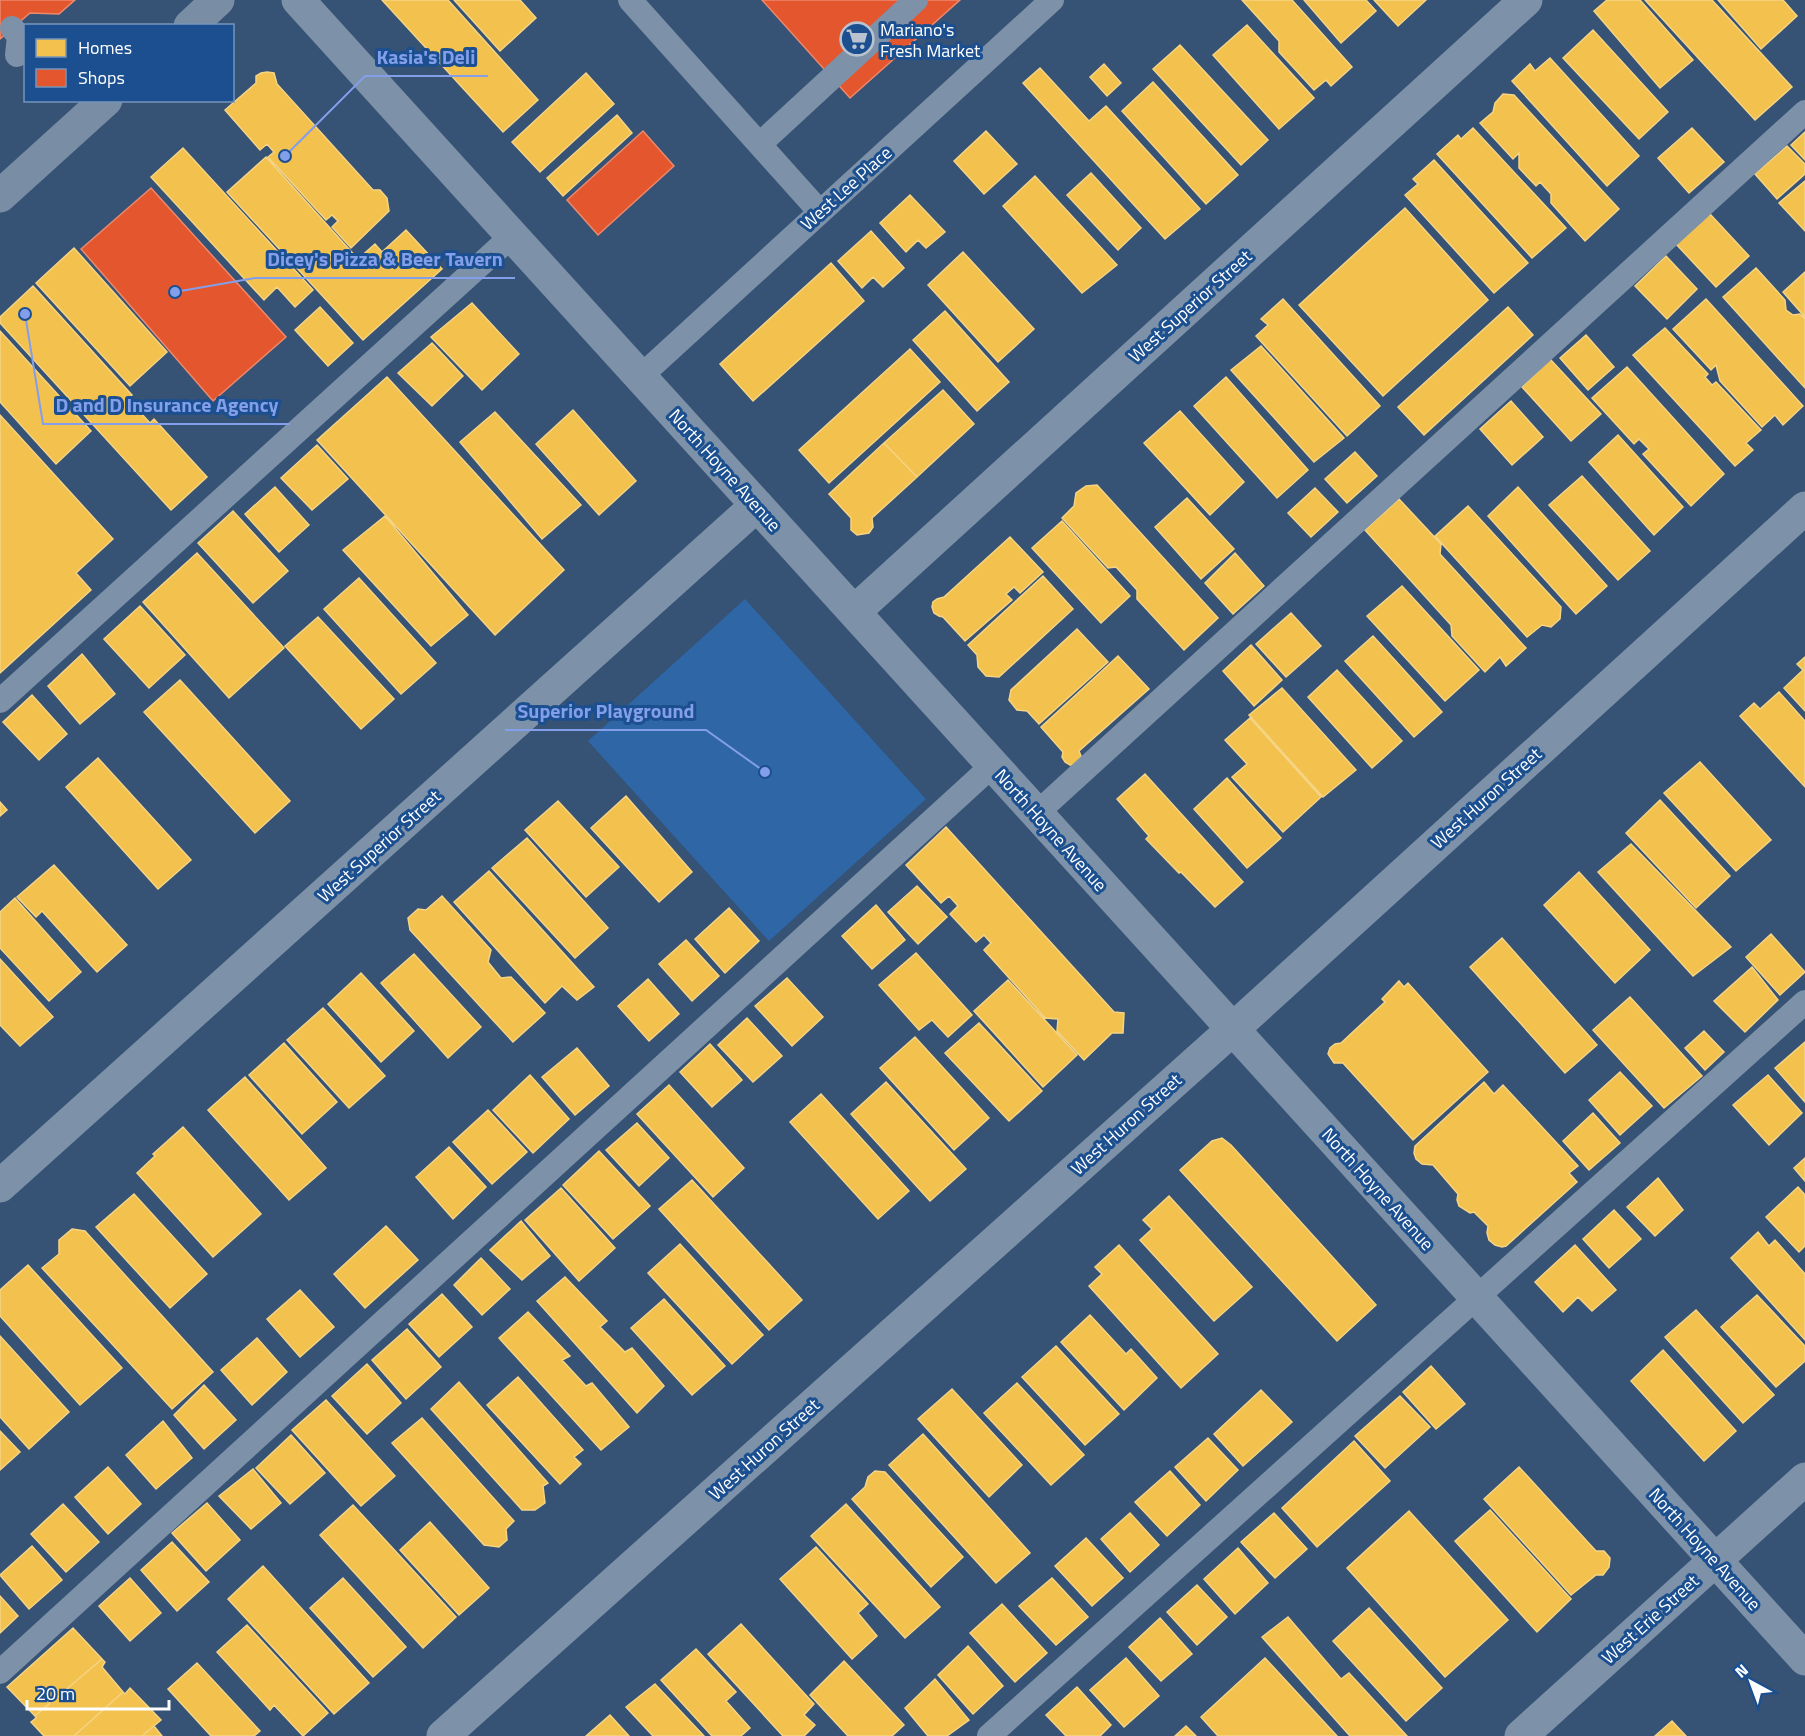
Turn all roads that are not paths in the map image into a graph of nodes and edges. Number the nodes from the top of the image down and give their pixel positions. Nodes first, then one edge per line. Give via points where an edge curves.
1 (218, 0) edge
2 (298, 0) edge
3 (630, 0) edge
4 (916, 0) edge
5 (1052, 0) edge
6 (1526, 0) edge
7 (192, 24) edge
8 (12, 28) dead end
9 (17, 55) dead end
10 (104, 102) edge
11 (1805, 112) edge
12 (759, 144) junction
13 (0, 196) edge
14 (820, 212) junction
15 (512, 236) junction
16 (640, 377) junction
17 (757, 505) junction
18 (1805, 508) edge
19 (854, 612) junction
20 (0, 700) edge
21 (993, 765) junction
22 (1037, 813) junction
23 (1805, 1002) edge
24 (1233, 1029) junction
25 (0, 1186) edge
26 (1477, 1298) junction
27 (1805, 1479) edge
28 (1715, 1560) junction
29 (1805, 1659) edge
30 (0, 1672) edge
31 (443, 1736) edge
32 (989, 1736) edge
33 (1521, 1736) edge

1 - 7 main road
2 - 15 street, North Hoyne Avenue
3 - 12 lane
4 - 12 lane
5 - 14 lane, West Lee Place
6 - 19 street, West Superior Street
8 - 9 lane via 19,36
10 - 13 main road
11 - 22 lane
12 - 14 lane
14 - 16 lane, West Lee Place
15 - 16 street, North Hoyne Avenue
15 - 20 lane
16 - 17 street, North Hoyne Avenue
17 - 19 street, North Hoyne Avenue
17 - 25 street, West Superior Street
18 - 24 street, West Huron Street
19 - 21 street, North Hoyne Avenue
21 - 22 street, North Hoyne Avenue
21 - 30 lane
22 - 24 street, North Hoyne Avenue
23 - 26 lane
24 - 26 street, North Hoyne Avenue
24 - 31 street, West Huron Street
26 - 28 street, North Hoyne Avenue
26 - 32 lane
27 - 28 street, West Erie Street
28 - 29 street, North Hoyne Avenue
28 - 33 street, West Erie Street

